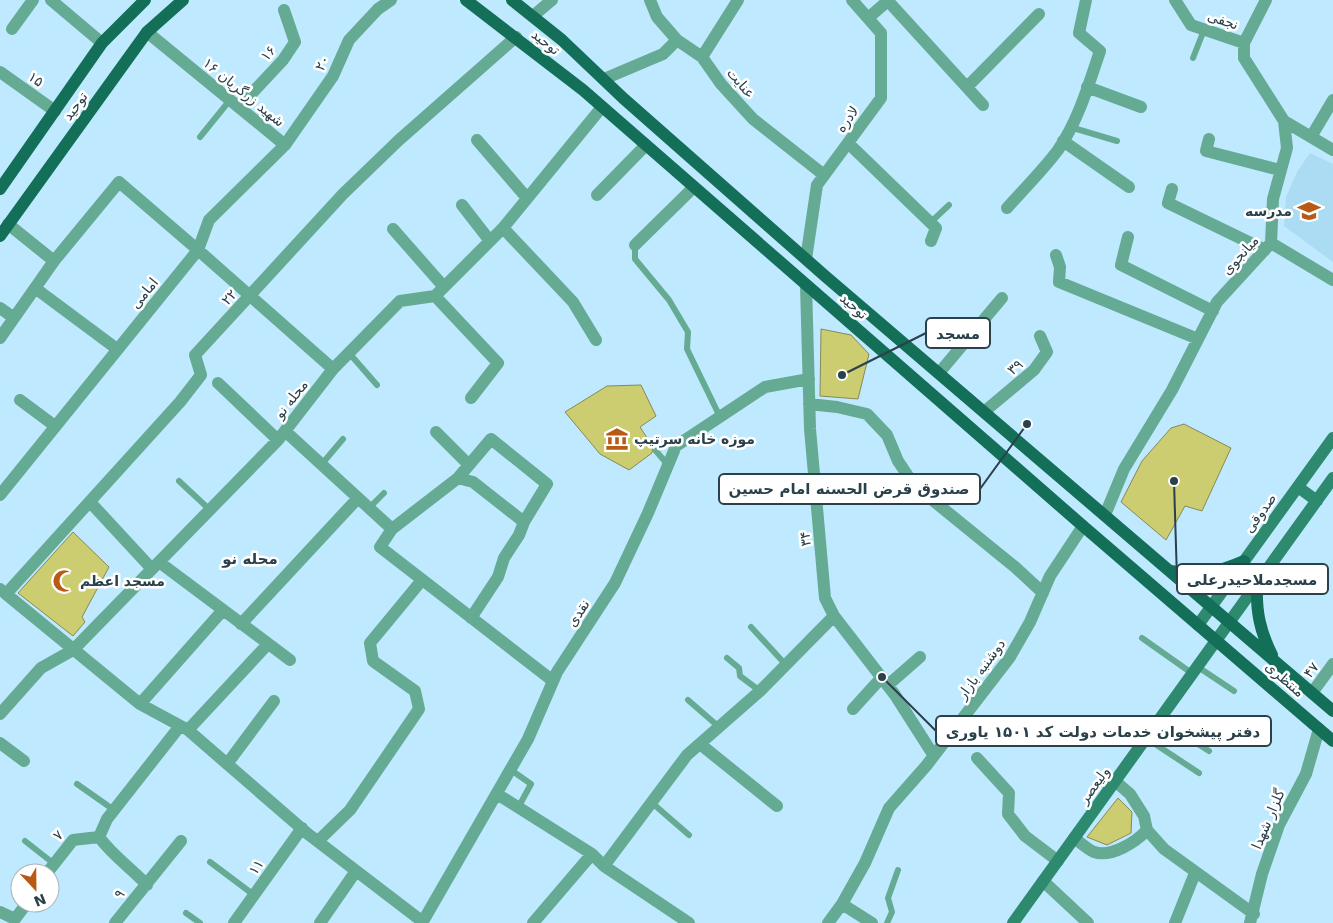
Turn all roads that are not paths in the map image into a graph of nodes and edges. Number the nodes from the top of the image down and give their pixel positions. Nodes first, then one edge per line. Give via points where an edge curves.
1 (33, 0) edge
2 (51, 0) edge
3 (145, 0) edge
4 (183, 0) edge
5 (391, 0) edge
6 (466, 0) edge
7 (512, 0) edge
8 (552, 0) edge
9 (650, 0) edge
10 (738, 0) edge
11 (852, 0) edge
12 (1086, 0) edge
13 (1176, 0) edge
14 (1266, 0) edge
15 (888, 1) edge
16 (284, 10) dead end
17 (1039, 14) dead end
18 (533, 16) junction
19 (868, 18) junction
20 (12, 28) dead end
21 (1204, 30) junction
22 (147, 32) junction
23 (516, 37) junction
24 (677, 40) junction
25 (102, 43) junction
26 (1244, 43) junction
27 (702, 57) junction
28 (1193, 58) dead end
29 (0, 72) edge
30 (604, 79) junction
31 (967, 87) junction
32 (1087, 88) junction
33 (1333, 100) edge
34 (235, 104) junction
35 (983, 105) dead end
36 (602, 107) junction
37 (1141, 107) dead end
38 (55, 111) junction
39 (1284, 121) junction
40 (1070, 127) junction
41 (200, 137) dead end
42 (1311, 137) junction
43 (1209, 139) dead end
44 (477, 140) dead end
45 (1063, 141) junction
46 (1116, 141) dead end
47 (848, 142) junction
48 (285, 145) junction
49 (646, 145) junction
50 (1333, 150) edge
51 (1280, 170) junction
52 (824, 175) junction
53 (694, 187) junction
54 (1129, 187) dead end
55 (0, 189) edge
56 (1172, 190) dead end
57 (597, 195) dead end
58 (527, 198) junction
59 (740, 202) junction
60 (462, 205) dead end
61 (949, 205) dead end
62 (1007, 208) dead end
63 (727, 216) junction
64 (931, 222) junction
65 (8, 224) junction
66 (503, 228) junction
67 (393, 229) dead end
68 (0, 236) edge
69 (1128, 237) dead end
70 (490, 241) junction
71 (930, 242) dead end
72 (635, 245) joint
73 (1268, 246) junction
74 (198, 250) junction
75 (1056, 255) dead end
76 (806, 259) junction
77 (54, 261) junction
78 (1333, 280) edge
79 (806, 285) junction
80 (35, 288) junction
81 (439, 292) junction
82 (251, 297) junction
83 (1002, 298) dead end
84 (0, 308) edge
85 (1213, 311) junction
86 (14, 318) junction
87 (1040, 336) dead end
88 (0, 338) edge
89 (1198, 339) junction
90 (596, 340) dead end
91 (117, 350) junction
92 (349, 353) junction
93 (333, 369) junction
94 (939, 373) junction
95 (809, 379) junction
96 (218, 383) dead end
97 (377, 385) dead end
98 (471, 398) dead end
99 (20, 400) dead end
100 (809, 404) junction
101 (984, 411) junction
102 (720, 417) junction
103 (55, 426) junction
104 (436, 432) dead end
105 (281, 436) junction
106 (1333, 438) edge
107 (343, 439) dead end
108 (656, 450) dead end
109 (668, 464) junction
110 (321, 465) junction
111 (469, 465) junction
112 (458, 478) junction
113 (1333, 478) edge
114 (179, 481) dead end
115 (1298, 486) junction
116 (384, 493) dead end
117 (0, 495) edge
118 (358, 498) junction
119 (90, 502) junction
120 (1317, 502) junction
121 (369, 508) junction
122 (210, 510) junction
123 (1105, 515) junction
124 (524, 522) junction
125 (1083, 526) junction
126 (392, 529) junction
127 (1244, 561) junction
128 (155, 566) junction
129 (1169, 570) junction
130 (422, 580) junction
131 (1257, 586) junction
132 (3, 591) edge
133 (1043, 593) junction
134 (1212, 606) junction
135 (222, 610) junction
136 (834, 616) junction
137 (472, 618) junction
138 (1230, 622) junction
139 (241, 624) junction
140 (1198, 625) junction
141 (751, 627) dead end
142 (1142, 638) dead end
143 (1217, 641) junction
144 (268, 644) junction
145 (74, 650) junction
146 (920, 657) dead end
147 (727, 658) dead end
148 (290, 660) dead end
149 (1276, 662) junction
150 (1333, 664) edge
151 (786, 665) junction
152 (1195, 670) junction
153 (885, 681) junction
154 (553, 682) junction
155 (760, 691) junction
156 (1234, 691) dead end
157 (1312, 693) junction
158 (688, 700) dead end
159 (274, 702) dead end
160 (140, 704) junction
161 (853, 709) dead end
162 (1333, 711) edge
163 (0, 714) edge
164 (1160, 720) junction
165 (719, 727) junction
166 (184, 728) junction
167 (1319, 729) junction
168 (1146, 738) junction
169 (1333, 741) edge
170 (0, 743) edge
171 (700, 744) junction
172 (1209, 751) dead end
173 (934, 756) junction
174 (977, 758) dead end
175 (24, 761) dead end
176 (227, 764) junction
177 (511, 770) junction
178 (1199, 774) dead end
179 (1115, 781) junction
180 (77, 784) dead end
181 (497, 794) junction
182 (651, 802) junction
183 (777, 806) dead end
184 (518, 808) junction
185 (114, 810) junction
186 (302, 828) junction
187 (1147, 830) junction
188 (689, 836) dead end
189 (99, 837) junction
190 (1074, 838) junction
191 (25, 841) dead end
192 (181, 841) dead end
193 (318, 841) junction
194 (592, 854) junction
195 (1058, 861) junction
196 (210, 862) dead end
197 (45, 863) edge
198 (54, 863) edge
199 (604, 866) junction
200 (898, 870) dead end
201 (356, 871) junction
202 (1195, 873) junction
203 (1043, 881) junction
204 (147, 885) junction
205 (254, 895) junction
206 (842, 904) junction
207 (0, 912) edge
208 (20, 913) edge
209 (186, 913) dead end
210 (1252, 919) edge
211 (682, 921) edge
212 (115, 923) edge
213 (200, 923) edge
214 (234, 923) edge
215 (320, 923) edge
216 (423, 923) edge
217 (533, 923) edge
218 (828, 923) edge
219 (872, 923) edge
220 (887, 923) edge
221 (1012, 923) edge
222 (1088, 923) edge
223 (1175, 923) edge

1 - 20 street
2 - 25 street
3 - 25 main road, توحید
4 - 22 main road, توحید
5 - 48 street, ۲۰ via 349,40 333,76
6 - 23 main road, توحید
7 - 18 main road, توحید
8 - 18 street
9 - 24 street, عنایت via 657,17
10 - 27 street
11 - 19 street, لادره
12 - 32 street via 1078,33 1100,51
13 - 21 street, نجفی via 1191,26
14 - 26 street
15 - 19 street
15 - 31 street
16 - 34 street, ۱۶ via 295,42 283,60
17 - 31 street
18 - 30 main road, توحید
19 - 47 street, لادره via 881,33 880,98
21 - 26 street, نجفی
21 - 28 lane
22 - 34 street, ۱۶ شهید زرگریان
22 - 65 main road, توحید
23 - 36 main road, توحید
23 - 82 street, ۲۲ via 399,140 344,194
24 - 27 street, عنایت
24 - 30 street via 663,54
25 - 38 main road, توحید
26 - 39 street, میانجوی via 1244,58
27 - 52 street, عنایت via 720,84 753,119
29 - 38 street, ۱۵
30 - 59 main road, توحید
31 - 35 street
32 - 37 street
32 - 40 street
33 - 42 street
34 - 41 lane
34 - 48 street, ۱۶ شهید زرگریان
36 - 49 main road, توحید
36 - 58 street
38 - 55 main road, توحید
39 - 42 street
39 - 51 street, میانجوی via 1287,148
40 - 45 street
40 - 46 lane
42 - 50 street
43 - 51 street via 1206,151
44 - 58 street
45 - 54 street
45 - 62 street
47 - 52 street, لادره
47 - 64 street
48 - 74 street, ۱۶ شهید زرگریان via 209,220
49 - 53 main road, توحید
49 - 57 street
51 - 73 street, میانجوی via 1272,199
52 - 76 street, لادره via 817,184
53 - 63 main road, توحید
53 - 72 street
56 - 73 street via 1168,203
58 - 66 street
59 - 63 main road
59 - 76 main road, توحید
60 - 70 street
61 - 64 lane
63 - 79 main road, توحید
64 - 71 street via 936,228
65 - 68 main road, توحید
65 - 77 street
66 - 70 street
66 - 90 street via 573,302
67 - 81 street
69 - 85 street via 1121,265
70 - 81 street
72 - 102 lane via 635,259 669,300 688,332 687,349
73 - 78 street
73 - 85 street, میانجوی via 1217,302
74 - 77 street via 119,182
74 - 82 street
74 - 91 street, امامی
75 - 89 street via 1060,267 1059,282
76 - 94 main road, توحید
77 - 80 street
79 - 95 street, ۳۴
79 - 125 main road, توحید
80 - 86 street
80 - 91 street
81 - 92 street, محله نو via 400,301
81 - 98 street via 498,363
82 - 93 street
82 - 119 street, ۲۲ via 195,355 200,375 180,402
83 - 94 street
84 - 86 street
85 - 89 street, میانجوی
86 - 88 street
87 - 101 street, ۳۹ via 1047,352 1034,370
89 - 123 street, میانجوی via 1168,398 1124,469
91 - 103 street, امامی
92 - 93 street, محله نو
92 - 97 lane
93 - 105 street, محله نو
94 - 101 main road, توحید
95 - 100 street, ۳۴
95 - 102 street, نقدی via 765,387
96 - 105 street
99 - 103 street
100 - 133 street via 837,406 866,414 887,435 898,461 914,485
100 - 136 street, ۳۴ via 825,598
101 - 123 main road, توحید
102 - 109 street, نقدی via 676,446
103 - 117 street, امامی
104 - 111 street
105 - 110 street
105 - 122 street, محله نو
106 - 115 main road, صدوقی
107 - 110 lane
108 - 109 lane
109 - 154 street, نقدی via 615,583
110 - 118 street
111 - 112 street
111 - 124 street via 491,439 547,484
112 - 124 street via 473,482
112 - 126 street
113 - 120 main road
114 - 122 lane
115 - 120 main road
115 - 127 main road, صدوقی
116 - 121 lane
118 - 121 street
118 - 139 street
119 - 128 street
119 - 132 street, ۲۲
120 - 131 main road
121 - 126 street
122 - 128 street, محله نو
123 - 129 main road, توحید
124 - 137 street via 520,535 504,558 498,577
125 - 133 street, دوشنبه بازار via 1050,576
125 - 140 main road, توحید
126 - 130 street via 380,547
127 - 129 main road via 1224,570 1203,574
127 - 134 main road, صدوقی
128 - 135 street
128 - 145 street, محله نو
129 - 134 main road, توحید
130 - 137 street
130 - 193 street via 370,643 373,661 416,691 419,709 350,810
131 - 138 main road
131 - 149 main road via 1256,612 1261,632
132 - 145 street
133 - 173 street, دوشنبه بازار via 1010,657
134 - 138 main road, توحید
134 - 140 main road, صدوقی
135 - 139 street
135 - 160 street
136 - 151 street
136 - 153 street, ۳۴
137 - 154 street
138 - 143 main road, ولیعصر
138 - 149 main road, منتظری
139 - 144 street
140 - 143 main road, توحید
141 - 151 lane
142 - 152 lane
143 - 152 main road, ولیعصر
143 - 167 main road, منتظری
144 - 148 street
144 - 166 street
145 - 160 street
145 - 163 street, محله نو via 41,668
146 - 153 street
147 - 155 lane via 739,668 740,676
149 - 157 main road, منتظری
150 - 157 street, ۴۷
151 - 155 street
152 - 156 lane
152 - 164 main road, ولیعصر
153 - 161 street
153 - 173 street, ۳۴
154 - 177 street, نقدی
155 - 165 street
157 - 162 main road, منتظری
158 - 165 lane
159 - 176 street
160 - 166 street
164 - 168 main road, ولیعصر
164 - 172 lane
165 - 171 street
166 - 176 street
166 - 185 street
167 - 169 main road, منتظری
167 - 210 street, گلزار شهدا via 1306,774 1279,825 1262,874
168 - 178 lane
168 - 179 main road, ولیعصر
170 - 175 street
171 - 182 street via 687,755
171 - 183 street
173 - 206 street, دوشنبه بازار via 889,808 869,855
174 - 195 street via 1009,794 1008,814 1025,836
176 - 186 street
177 - 181 street, نقدی
177 - 184 lane via 531,784
179 - 187 street via 1130,794 1144,816
179 - 190 main road, ولیعصر
180 - 185 lane
181 - 184 street
181 - 216 street, نقدی
182 - 188 lane
182 - 199 street
184 - 194 street
185 - 189 street
186 - 193 street
186 - 205 street, ۱۱
187 - 190 street via 1139,839 1111,851 1095,852
187 - 202 street via 1164,849
189 - 198 street, ۷ via 73,840
189 - 204 street
190 - 195 main road, ولیعصر
191 - 197 lane
192 - 204 street, ۹
193 - 201 street
194 - 199 street
194 - 217 street
195 - 203 main road, ولیعصر
196 - 205 lane
199 - 211 street
200 - 220 lane via 888,898 892,912
201 - 215 street
201 - 216 street
202 - 210 street
202 - 223 street
203 - 221 main road, ولیعصر
203 - 222 street
204 - 212 street, ۹
205 - 214 street, ۱۱
206 - 218 street, دوشنبه بازار
206 - 219 street
207 - 208 street via 15,919
209 - 213 lane

